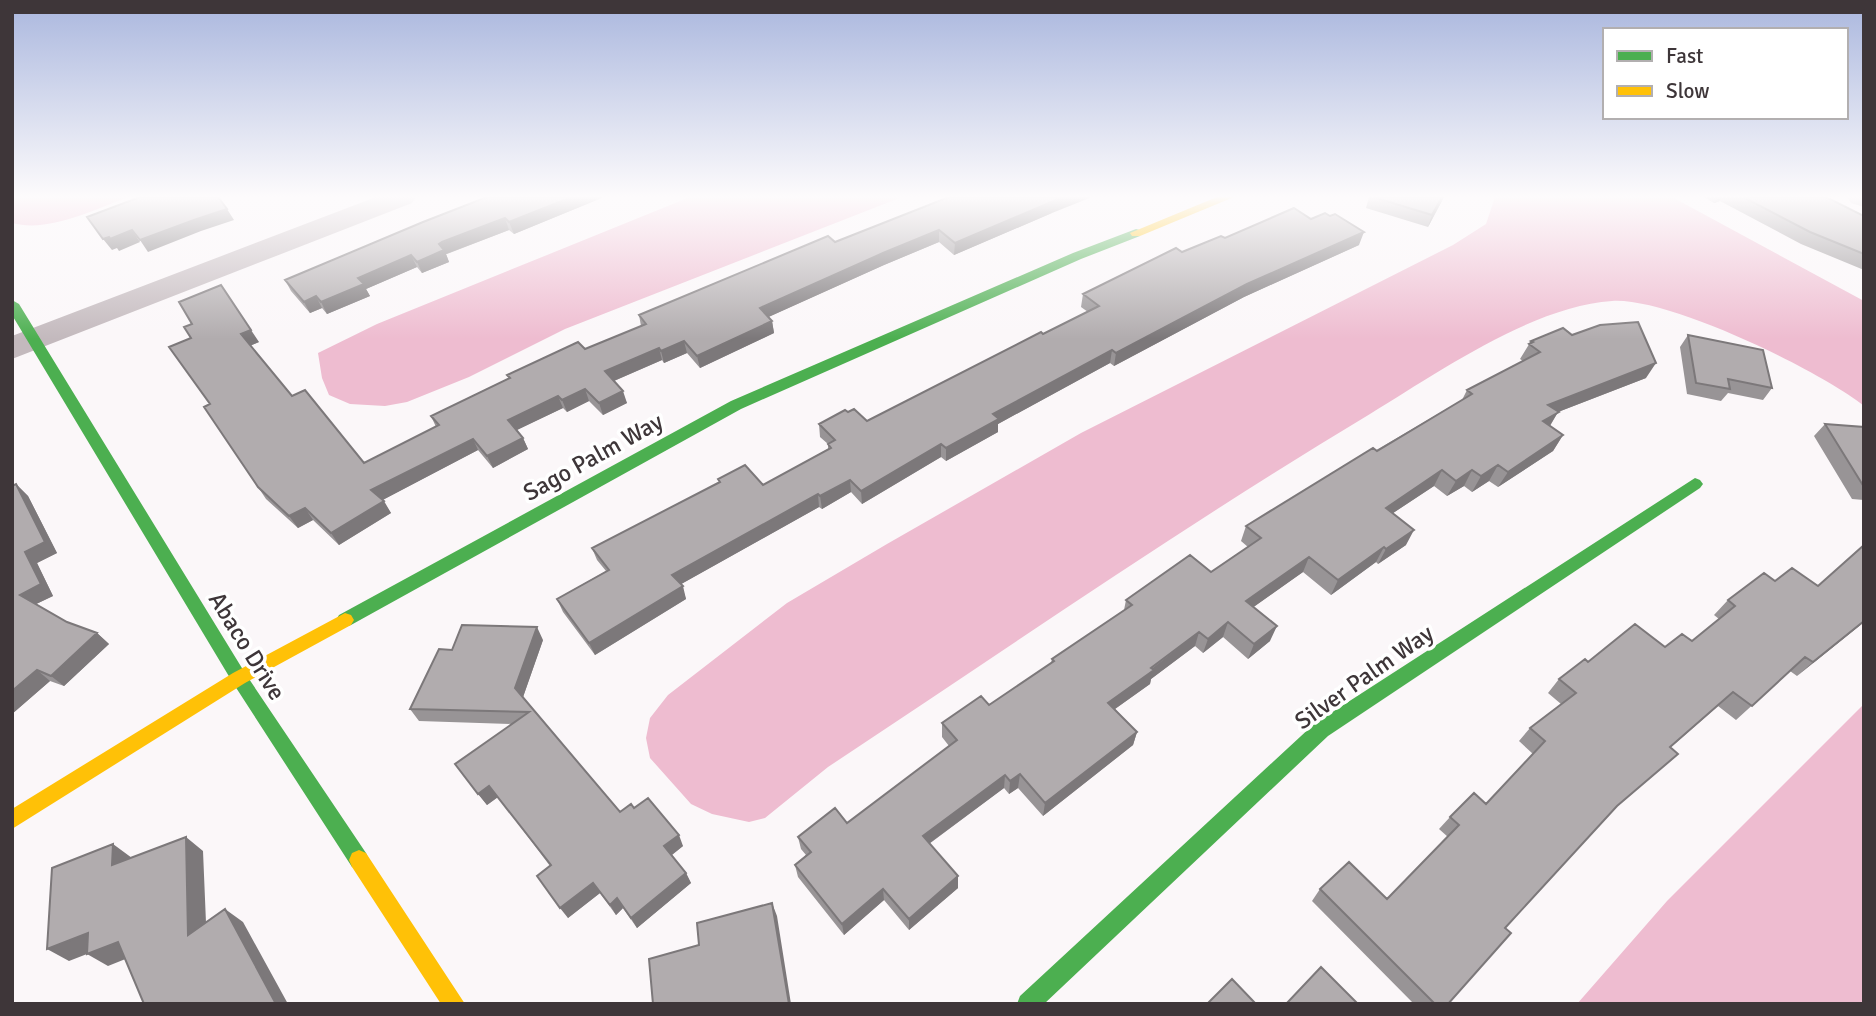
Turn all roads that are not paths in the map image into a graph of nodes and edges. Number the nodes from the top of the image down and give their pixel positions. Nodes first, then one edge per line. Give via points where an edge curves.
1 (279, 244) edge
2 (1107, 244) edge
3 (12, 304) edge
4 (22, 344) edge
5 (1695, 484) dead end
6 (239, 678) junction
7 (12, 820) edge
8 (454, 1004) edge
9 (1028, 1004) edge

1 - 4 street
2 - 6 street, Sago Palm Way via 736,405
3 - 4 street, Abaco Drive
4 - 6 street, Abaco Drive
5 - 9 street, Silver Palm Way via 1321,730
6 - 7 street, Sago Palm Way
6 - 8 street, Abaco Drive

